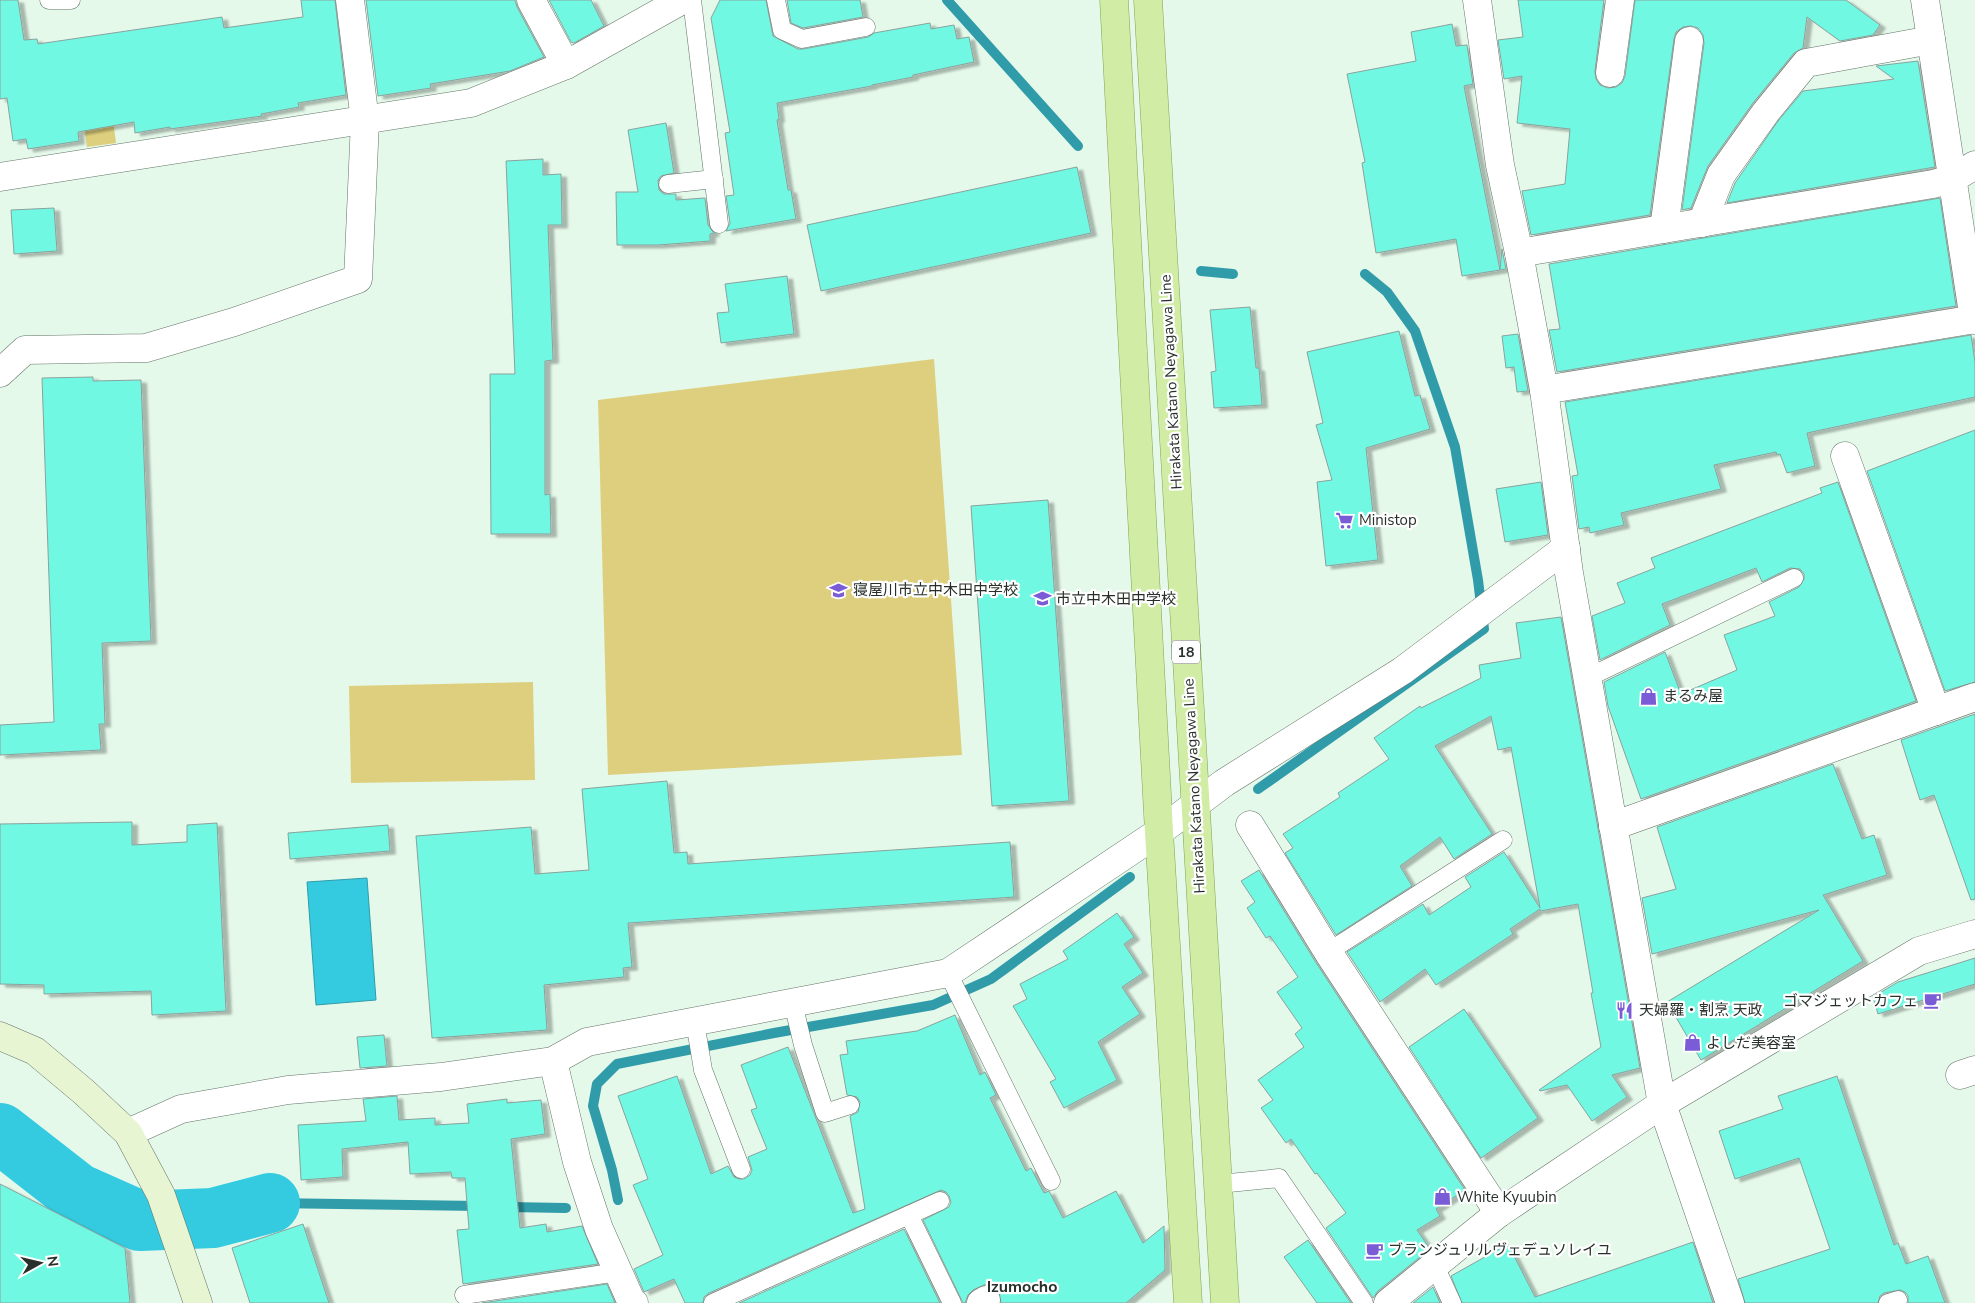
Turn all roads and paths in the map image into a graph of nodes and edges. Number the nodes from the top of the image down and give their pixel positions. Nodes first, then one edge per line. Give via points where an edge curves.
1 (49, 0) edge
2 (71, 0) edge
3 (350, 0) edge
4 (531, 0) edge
5 (682, 0) edge
6 (692, 0) edge
7 (776, 0) edge
8 (1114, 0) edge
9 (1148, 0) edge
10 (1476, 0) edge
11 (1620, 0) edge
12 (1925, 0) edge
13 (866, 26) dead end
14 (1931, 40) junction
15 (1689, 42) dead end
16 (566, 65) junction
17 (1610, 73) dead end
18 (365, 121) junction
19 (1975, 165) edge
20 (0, 177) edge
21 (714, 178) junction
22 (1952, 179) junction
23 (668, 184) dead end
24 (1702, 222) junction
25 (719, 224) dead end
26 (1664, 229) junction
27 (1519, 253) junction
28 (1974, 320) edge
29 (0, 373) edge
30 (1544, 390) junction
31 (1845, 456) dead end
32 (1566, 548) junction
33 (1794, 578) dead end
34 (1587, 678) junction
35 (1975, 697) edge
36 (1936, 711) junction
37 (1195, 805) junction
38 (1250, 825) dead end
39 (1613, 826) junction
40 (1159, 832) junction
41 (1502, 840) dead end
42 (1975, 934) edge
43 (1328, 952) junction
44 (951, 980) junction
45 (796, 1014) junction
46 (696, 1030) junction
47 (0, 1036) edge
48 (553, 1061) junction
49 (1662, 1104) junction
50 (850, 1105) dead end
51 (128, 1133) junction
52 (741, 1169) dead end
53 (1051, 1182) dead end
54 (1219, 1184) junction
55 (940, 1201) dead end
56 (1499, 1213) junction
57 (909, 1215) junction
58 (1435, 1266) junction
59 (618, 1272) junction
60 (464, 1295) dead end
61 (198, 1303) edge
62 (634, 1303) edge
63 (713, 1303) edge
64 (952, 1303) edge
65 (1188, 1303) edge
66 (1226, 1303) edge
67 (1364, 1303) edge
68 (1388, 1303) edge
69 (1452, 1303) edge
70 (1730, 1303) edge

1 - 2 lane
3 - 18 street
4 - 16 street
5 - 16 street
6 - 21 lane
7 - 13 lane via 782,30 802,39
8 - 40 main road
9 - 37 main road, Hirakata Katano Neyagawa Line / 18
10 - 27 street via 1500,165
11 - 17 street
12 - 14 street
14 - 22 street
14 - 24 street via 1806,64 1766,112 1721,175
15 - 26 street
16 - 18 street via 471,103
18 - 20 street
18 - 29 street via 358,279 234,322 146,348 25,350
19 - 22 street
21 - 23 lane
21 - 25 lane
22 - 24 street
22 - 28 street
24 - 26 street
26 - 27 street
27 - 30 street
28 - 30 street
30 - 32 street
31 - 36 street
32 - 34 street
32 - 37 street via 1402,671 1224,783
33 - 34 lane
34 - 39 street
35 - 36 street
36 - 39 street
37 - 40 street
37 - 54 main road, Hirakata Katano Neyagawa Line / 18
38 - 43 street
39 - 49 street
40 - 44 street
40 - 65 main road
41 - 43 lane
42 - 49 street via 1919,951
43 - 56 street
44 - 45 street
44 - 53 lane
45 - 46 street
45 - 50 lane via 825,1113
46 - 48 street via 587,1042
46 - 52 lane via 703,1070
47 - 51 street via 35,1051
48 - 51 street via 441,1076 288,1090 180,1110
48 - 59 street via 576,1162
49 - 56 street
49 - 70 street
51 - 61 street via 162,1198
54 - 66 main road, Hirakata Katano Neyagawa Line / 18
54 - 67 lane via 1278,1178
55 - 57 lane
56 - 58 street
57 - 63 lane
57 - 64 lane
58 - 68 street
58 - 69 lane
59 - 60 lane
59 - 62 street

